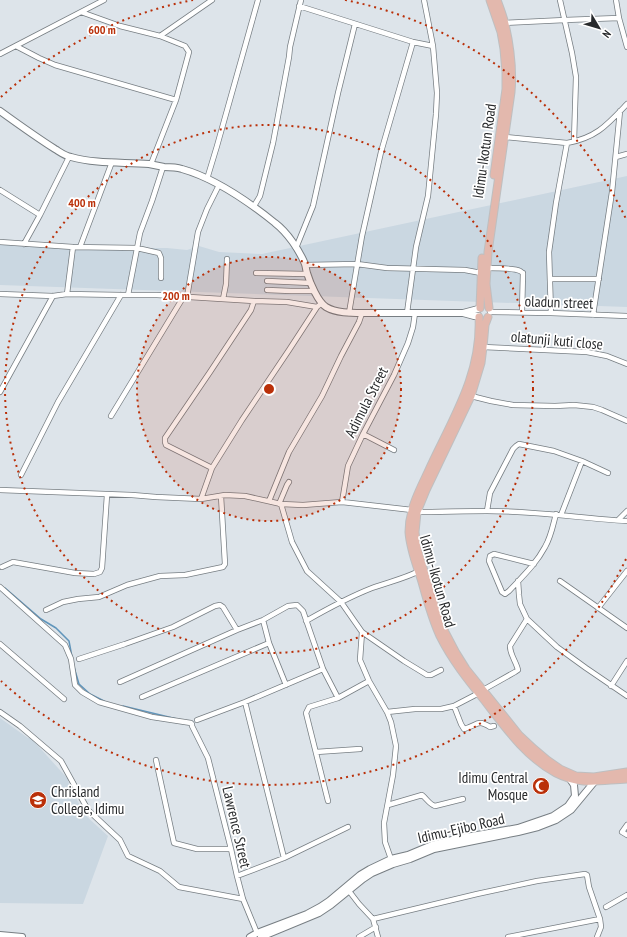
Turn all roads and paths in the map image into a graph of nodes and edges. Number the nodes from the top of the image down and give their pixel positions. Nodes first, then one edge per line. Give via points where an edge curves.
1 (104, 0) edge
2 (212, 0) edge
3 (258, 0) edge
4 (301, 0) edge
5 (424, 0) edge
6 (490, 0) edge
7 (497, 0) edge
8 (560, 0) edge
9 (616, 0) edge
10 (299, 6) junction
11 (81, 12) junction
12 (619, 18) junction
13 (565, 20) junction
14 (505, 23) junction
15 (355, 24) junction
16 (160, 36) junction
17 (413, 42) junction
18 (16, 46) junction
19 (433, 46) junction
20 (627, 47) edge
21 (0, 54) edge
22 (176, 100) junction
23 (627, 104) edge
24 (0, 111) edge
25 (620, 111) junction
26 (504, 137) junction
27 (574, 141) junction
28 (567, 143) junction
29 (627, 154) edge
30 (69, 157) junction
31 (616, 157) junction
32 (112, 162) junction
33 (150, 164) junction
34 (163, 166) junction
35 (207, 179) junction
36 (219, 185) junction
37 (0, 190) edge
38 (254, 206) junction
39 (40, 215) junction
40 (0, 242) edge
41 (24, 244) junction
42 (73, 247) junction
43 (80, 247) junction
44 (137, 248) junction
45 (296, 248) junction
46 (227, 258) dead end
47 (357, 264) junction
48 (305, 265) junction
49 (414, 269) junction
50 (484, 270) junction
51 (256, 273) dead end
52 (307, 274) junction
53 (161, 278) dead end
54 (550, 279) junction
55 (599, 279) junction
56 (267, 281) dead end
57 (311, 283) junction
58 (267, 290) dead end
59 (314, 290) junction
60 (0, 294) edge
61 (67, 294) junction
62 (128, 294) junction
63 (121, 295) junction
64 (53, 296) junction
65 (186, 297) junction
66 (223, 299) junction
67 (254, 301) junction
68 (319, 305) junction
69 (479, 312) junction
70 (489, 312) junction
71 (522, 312) junction
72 (349, 313) junction
73 (362, 313) junction
74 (407, 313) junction
75 (415, 313) junction
76 (551, 313) junction
77 (593, 315) junction
78 (627, 316) edge
79 (483, 347) junction
80 (627, 364) edge
81 (0, 392) edge
82 (471, 396) junction
83 (112, 416) dead end
84 (627, 420) edge
85 (363, 434) junction
86 (394, 450) dead end
87 (582, 461) junction
88 (212, 468) junction
89 (608, 473) dead end
90 (21, 475) dead end
91 (289, 482) dead end
92 (0, 490) edge
93 (107, 495) junction
94 (221, 496) junction
95 (201, 499) junction
96 (269, 501) junction
97 (342, 502) junction
98 (280, 504) junction
99 (414, 511) junction
100 (487, 511) junction
101 (627, 511) edge
102 (559, 515) junction
103 (618, 520) junction
104 (627, 521) edge
105 (534, 564) junction
106 (2, 567) dead end
107 (419, 571) junction
108 (627, 571) edge
109 (518, 581) junction
110 (560, 581) dead end
111 (0, 587) edge
112 (341, 602) junction
113 (598, 608) junction
114 (46, 610) dead end
115 (527, 619) junction
116 (263, 620) junction
117 (306, 621) junction
118 (627, 628) edge
119 (237, 630) junction
120 (362, 632) junction
121 (269, 643) junction
122 (0, 644) edge
123 (79, 659) dead end
124 (627, 661) edge
125 (323, 670) junction
126 (440, 670) dead end
127 (368, 681) junction
128 (120, 682) dead end
129 (286, 685) junction
130 (611, 686) junction
131 (481, 692) junction
132 (627, 696) edge
133 (142, 698) dead end
134 (338, 698) junction
135 (64, 699) dead end
136 (245, 702) junction
137 (454, 706) junction
138 (0, 712) edge
139 (387, 712) junction
140 (197, 720) dead end
141 (494, 726) dead end
142 (360, 749) dead end
143 (316, 752) junction
144 (156, 760) dead end
145 (627, 772) edge
146 (627, 778) edge
147 (570, 779) junction
148 (595, 782) junction
149 (463, 800) dead end
150 (328, 801) dead end
151 (388, 806) junction
152 (627, 825) edge
153 (348, 827) dead end
154 (627, 835) edge
155 (232, 849) junction
156 (284, 858) junction
157 (391, 859) junction
158 (237, 876) junction
159 (349, 891) junction
160 (627, 895) edge
161 (243, 900) junction
162 (606, 907) dead end
163 (373, 919) junction
164 (600, 919) junction
165 (376, 927) junction
166 (0, 934) edge
167 (259, 935) edge
168 (22, 937) edge
169 (250, 937) edge
170 (359, 937) edge
171 (378, 937) edge
172 (508, 937) edge
173 (597, 937) edge

1 - 11 street
2 - 16 street
3 - 35 street
4 - 10 street
5 - 19 street
6 - 50 main road, Idimu-Ikotun Road via 501,32 506,80 485,237
7 - 14 main road
8 - 13 street
9 - 12 street
10 - 15 street
10 - 38 street via 273,143 260,196
11 - 16 street via 120,26
11 - 18 street
12 - 13 street
12 - 20 street
13 - 14 street
13 - 27 street via 576,77
14 - 26 main road via 512,77
15 - 17 street
15 - 45 street via 313,206
16 - 22 street via 185,46 189,52
17 - 19 street
17 - 47 street via 381,152
18 - 21 street
18 - 22 street via 55,65
19 - 49 street via 437,98 436,127 428,196 418,235
22 - 33 street
23 - 25 street
24 - 30 main road
25 - 27 street via 596,134
25 - 31 street
26 - 28 street
26 - 50 main road
27 - 28 street
28 - 54 street via 549,252
29 - 31 street
30 - 32 main road
30 - 39 street
31 - 55 street
32 - 33 main road
32 - 43 street
33 - 34 main road
34 - 35 main road via 179,168
34 - 44 street
35 - 36 main road
36 - 38 main road
36 - 65 street via 206,209 198,232
37 - 39 street
38 - 45 main road via 277,225
39 - 41 street
40 - 41 street
41 - 42 street
42 - 43 street
42 - 61 street
43 - 44 street
44 - 53 street via 159,253
44 - 62 street
45 - 48 main road
46 - 66 street
47 - 48 street
47 - 49 street
47 - 72 street
48 - 52 main road
49 - 50 street
49 - 74 street
50 - 69 main road, Idimu-Ikotun Road
50 - 70 main road, Idimu-Ikotun Road
50 - 71 street via 520,270 523,273
51 - 52 street
52 - 57 main road
54 - 55 street
54 - 76 street
55 - 77 street
56 - 57 street
57 - 59 main road
58 - 59 street
59 - 68 main road
60 - 64 street
61 - 63 street
61 - 64 street
62 - 63 street
62 - 65 street
63 - 90 street via 58,402
64 - 81 street
65 - 66 street
65 - 83 street
66 - 67 street
67 - 68 street
67 - 88 street via 165,438 166,445
68 - 72 main road
68 - 88 street
69 - 70 main road via 485,306
69 - 70 main road via 482,319
69 - 75 main road
69 - 99 main road, Idimu-Ikotun Road via 476,361 466,392 436,455
70 - 71 street, oladun street
70 - 79 main road, Idimu-Ikotun Road
71 - 76 street, oladun street
72 - 73 main road
73 - 74 main road
73 - 96 street via 322,396 289,452
74 - 75 main road
75 - 85 street, Adimula Street via 408,343
76 - 77 street, oladun street
77 - 78 street, oladun street
79 - 80 street, olatunji kuti close via 587,352
79 - 82 main road, Idimu-Ikotun Road
82 - 84 street via 513,405 588,406
82 - 99 main road, Idimu-Ikotun Road
85 - 86 street
85 - 97 street, Adimula Street via 348,466
87 - 89 street
87 - 100 street via 554,451 519,444 513,449 490,493
87 - 102 street
88 - 95 street
91 - 98 street
92 - 93 street
93 - 95 street
93 - 106 street via 100,572 75,573 13,562
94 - 95 street
94 - 96 street via 245,496
94 - 114 street via 225,564 223,567 185,575 160,576 127,585 99,597 63,602
96 - 98 street
97 - 98 street
97 - 99 street
98 - 112 street via 292,542 308,570
99 - 100 street
99 - 107 main road, Idimu-Ikotun Road via 409,533
99 - 131 main road, Idimu-Ikotun Road via 417,548 437,613 456,653
100 - 102 street
101 - 103 street
102 - 103 street
102 - 105 street via 546,546
103 - 104 street
105 - 109 street
105 - 109 street via 494,554 490,556 489,561 502,592 505,594
107 - 112 street
107 - 131 main road, Idimu-Ikotun Road via 440,635 456,664
108 - 113 street
109 - 115 street via 520,604
110 - 113 street
111 - 155 street, Lawrence Street via 65,645 71,659 75,685 82,692 99,702 152,717 192,724 208,758
112 - 117 street
112 - 120 street
113 - 118 street
115 - 130 street via 557,647
115 - 131 street via 510,646 518,670
116 - 117 street via 288,606 296,605 303,611
116 - 119 street
116 - 121 street
117 - 125 street
119 - 123 street via 220,605 173,627
119 - 128 street
120 - 126 street via 427,675
120 - 127 street via 360,660
121 - 129 street
121 - 133 street
122 - 135 street
124 - 130 street
125 - 129 street
125 - 134 street
127 - 134 street
127 - 139 street
129 - 136 street
130 - 132 street
131 - 137 street
131 - 145 main road, Idimu-Ikotun Road via 534,750 560,769 586,777
131 - 147 main road, Idimu-Ikotun Road via 502,723 530,754 550,769
134 - 143 street via 309,707 307,710
136 - 140 street
136 - 156 street
137 - 139 street via 441,710
137 - 141 street via 464,729 479,722
138 - 161 street via 61,761 88,810 120,840 128,856 160,871 179,887
139 - 151 street via 396,746
142 - 143 street
143 - 150 street
144 - 155 street via 174,843 197,849
146 - 148 main road, Idimu-Ikotun Road
147 - 148 main road, Idimu-Ikotun Road
147 - 157 main road, Idimu-Ejibo Road via 574,785 575,796 568,806 553,816 518,828 432,845
148 - 159 main road, Idimu-Ejibo Road via 571,810 556,820 518,832 434,849 382,868
149 - 151 street via 435,806 422,795
151 - 157 street via 384,823 385,842
152 - 154 street via 622,832
153 - 156 street
155 - 158 street, Lawrence Street
156 - 158 street
157 - 167 main road, Idimu-Ejibo Road via 360,875 320,907
158 - 161 street, Lawrence Street
159 - 163 street
159 - 167 main road, Idimu-Ejibo Road via 319,913
160 - 162 street
161 - 167 street, Lawrence Street
163 - 164 street via 537,881 585,874
163 - 165 street
164 - 172 street
164 - 173 street via 601,927
165 - 170 street
165 - 171 street
166 - 168 main road
167 - 169 main road, Idimu-Ejibo Road

